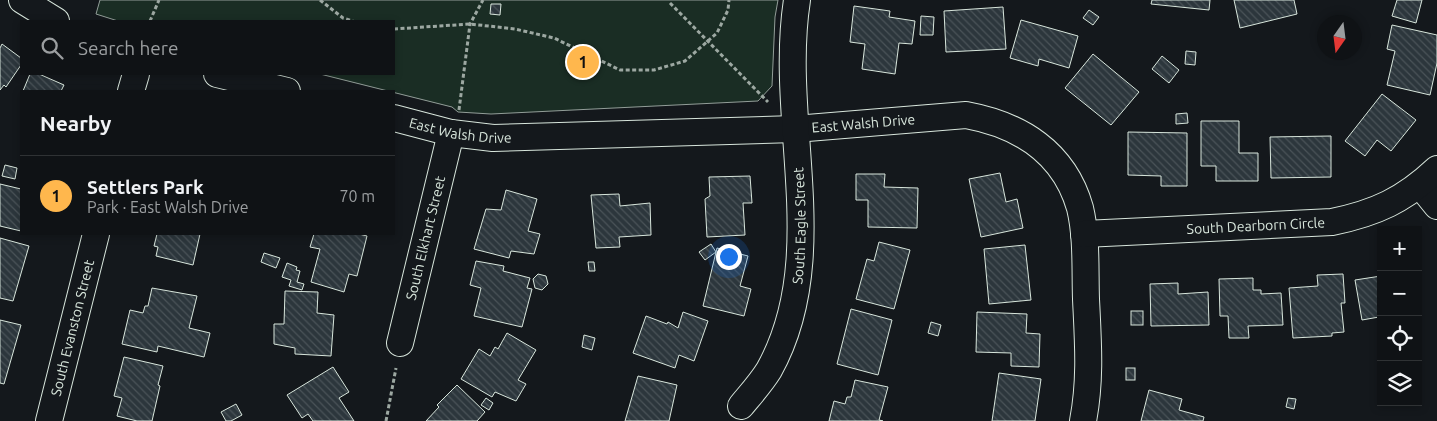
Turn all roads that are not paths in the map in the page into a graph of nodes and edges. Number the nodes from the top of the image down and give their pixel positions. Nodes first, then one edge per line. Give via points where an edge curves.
1 (22, 0) edge
2 (797, 0) edge
3 (54, 20) edge
4 (136, 75) edge
5 (221, 75) edge
6 (131, 90) edge
7 (283, 90) edge
8 (395, 118) edge
9 (455, 122) junction
10 (795, 129) junction
11 (1428, 177) edge
12 (1437, 206) edge
13 (1084, 234) junction
14 (96, 235) edge
15 (400, 344) road end
16 (741, 406) dead end
17 (48, 421) edge
18 (1083, 421) edge

1 - 3 street
2 - 10 street, South Eagle Street via 793,52
4 - 6 street
5 - 7 street
8 - 9 street, East Walsh Drive
9 - 10 street, East Walsh Drive via 493,138
9 - 15 street, South Elkhart Street
10 - 13 street, East Walsh Drive via 966,115 1016,129 1056,162 1070,184
10 - 16 street, South Eagle Street via 801,241 799,275 784,336 768,371
11 - 12 street, South Dearborn Circle
11 - 13 street, South Dearborn Circle via 1390,205 1332,222
13 - 18 street, East Walsh Drive via 1090,379
14 - 17 street, South Evanston Street

